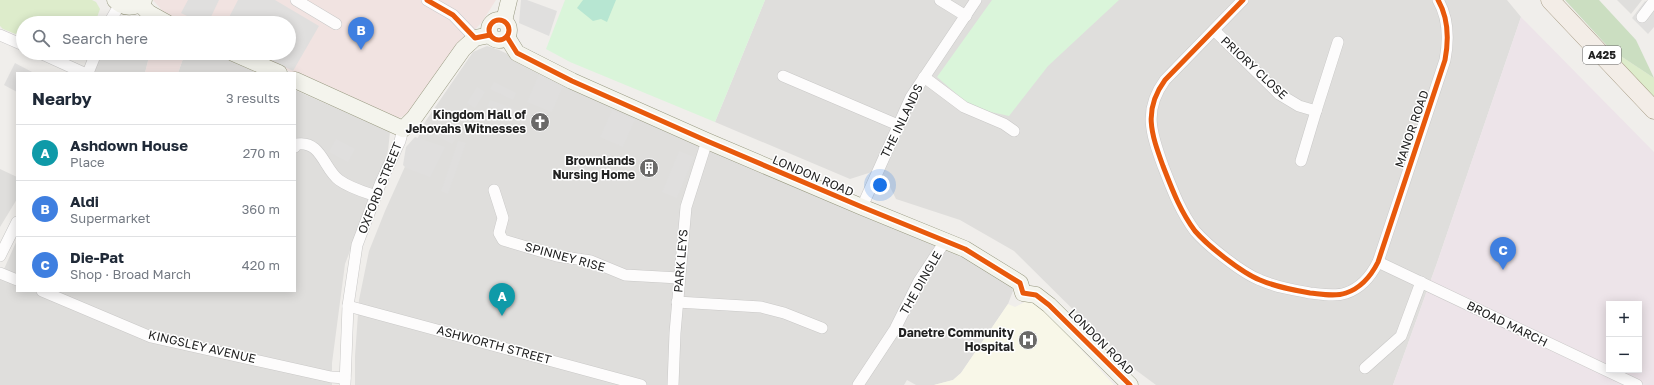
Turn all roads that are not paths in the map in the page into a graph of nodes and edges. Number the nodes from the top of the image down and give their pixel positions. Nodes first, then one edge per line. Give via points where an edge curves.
1 (296, 0) edge
2 (427, 0) edge
3 (509, 0) edge
4 (940, 0) edge
5 (976, 0) edge
6 (1243, 0) edge
7 (1438, 0) edge
8 (1550, 0) edge
9 (1654, 1) edge
10 (117, 2) edge
11 (142, 2) edge
12 (112, 16) edge
13 (154, 16) edge
14 (966, 16) junction
15 (1642, 17) dead end
16 (504, 21) junction
17 (336, 24) dead end
18 (1215, 31) junction
19 (0, 36) edge
20 (483, 36) junction
21 (507, 37) junction
22 (16, 42) edge
23 (1338, 42) dead end
24 (55, 60) edge
25 (93, 60) edge
26 (249, 60) edge
27 (82, 72) edge
28 (88, 72) edge
29 (277, 72) edge
30 (783, 76) dead end
31 (924, 77) junction
32 (296, 80) edge
33 (1654, 110) edge
34 (1316, 111) junction
35 (898, 125) junction
36 (402, 129) junction
37 (1014, 131) dead end
38 (707, 141) junction
39 (296, 144) edge
40 (1301, 160) dead end
41 (494, 190) dead end
42 (376, 196) junction
43 (862, 207) junction
44 (16, 223) edge
45 (4, 239) edge
46 (943, 241) junction
47 (0, 256) edge
48 (1378, 262) junction
49 (0, 273) edge
50 (679, 278) junction
51 (16, 280) edge
52 (1421, 282) junction
53 (44, 292) edge
54 (677, 302) junction
55 (348, 306) junction
56 (822, 328) dead end
57 (1366, 368) dead end
58 (345, 382) edge
59 (641, 385) edge
60 (673, 385) edge
61 (858, 385) edge
62 (1130, 385) edge
63 (1637, 385) edge

1 - 17 street
2 - 20 street
3 - 16 main road
4 - 14 street
5 - 14 street, THE INLANDS
6 - 18 street, MANOR ROAD
7 - 48 street, MANOR ROAD via 1446,20 1445,60
8 - 33 main road, A425
9 - 15 street
10 - 11 main road via 131,7
10 - 12 street
11 - 13 main road via 149,13
14 - 31 street, THE INLANDS
16 - 20 main road, OXFORD STREET via 492,23
16 - 21 main road via 510,30
18 - 34 street, PRIORY CLOSE via 1279,94 1299,106
18 - 48 street, MANOR ROAD via 1165,80 1152,103 1154,139 1183,213 1207,244 1231,262 1258,280 1296,291 1326,295 1345,293 1359,286 1371,275
19 - 22 street
20 - 21 main road via 497,40
20 - 36 main road, OXFORD STREET via 463,49 414,118
21 - 38 main road, LONDON ROAD via 517,54
23 - 34 street
24 - 27 street
25 - 28 street
26 - 29 main road
30 - 35 street
31 - 35 street, THE INLANDS
31 - 37 street via 964,107
32 - 36 main road
34 - 40 street
35 - 43 street, THE INLANDS
36 - 42 street, OXFORD STREET via 400,141
38 - 43 main road, LONDON ROAD
38 - 50 street, PARK LEYS via 686,207
39 - 42 street via 308,145 318,152 338,180
41 - 50 street, SPINNEY RISE via 503,218 499,233 503,240 557,256 591,261 625,275
42 - 55 street, OXFORD STREET via 357,245
43 - 46 main road, LONDON ROAD
44 - 45 street
45 - 47 street
46 - 61 street, THE DINGLE via 895,329
46 - 62 main road, LONDON ROAD via 976,255 1020,283 1023,293 1036,295 1049,304
48 - 52 street, BROAD MARCH
49 - 51 street
50 - 54 street, PARK LEYS
52 - 57 street via 1401,336
52 - 63 street, BROAD MARCH
53 - 58 street, KINGSLEY AVENUE via 150,337 331,376
54 - 56 street via 761,307
54 - 60 street, PARK LEYS
55 - 58 street, OXFORD STREET
55 - 59 street, ASHWORTH STREET

